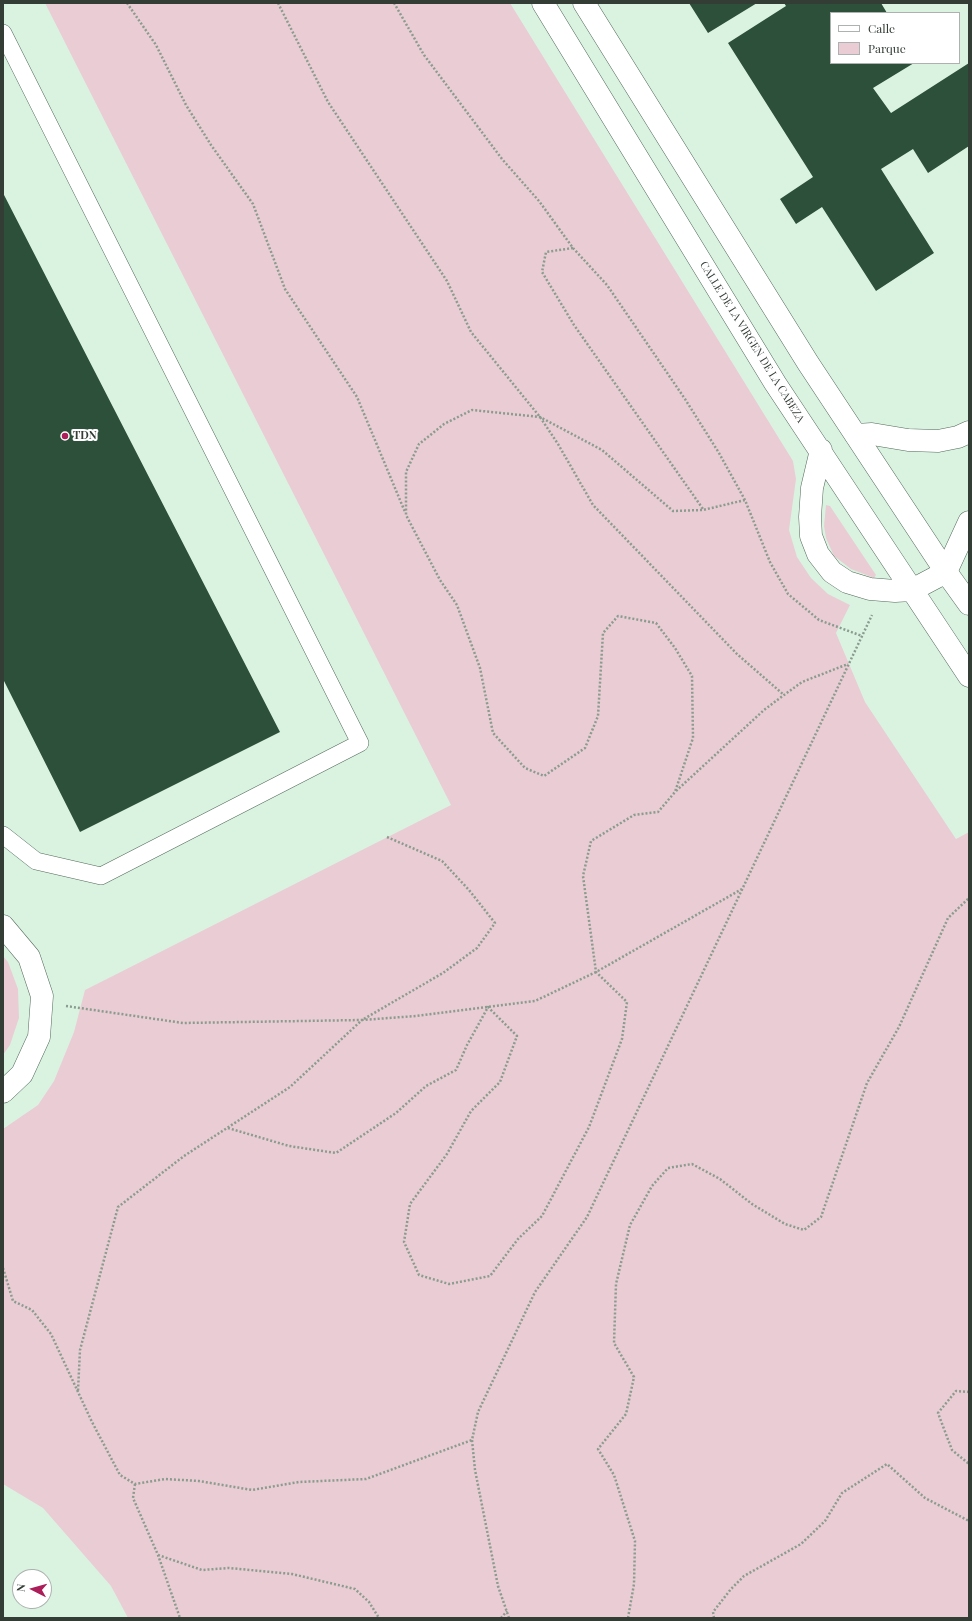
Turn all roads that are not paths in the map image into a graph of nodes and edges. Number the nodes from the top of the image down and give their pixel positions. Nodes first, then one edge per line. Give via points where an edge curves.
1 (543, 3) edge
2 (584, 3) edge
3 (3, 33) edge
4 (969, 432) edge
5 (856, 434) junction
6 (821, 450) junction
7 (969, 522) edge
8 (946, 572) junction
9 (912, 590) junction
10 (969, 604) edge
11 (969, 676) edge
12 (3, 835) edge
13 (3, 926) edge
14 (3, 1092) edge

1 - 6 main road, CALLE DE LA VIRGEN DE LA CABEZA via 775,383
2 - 5 main road via 808,363
3 - 12 lane via 360,743 101,876 36,861
4 - 5 main road via 938,441
5 - 8 main road
6 - 9 main road, CALLE DE LA VIRGEN DE LA CABEZA
6 - 9 main road via 812,488 810,517 811,536 818,554 832,572 847,582 870,589
7 - 8 main road
8 - 9 main road
8 - 10 main road
9 - 11 main road, CALLE DE LA VIRGEN DE LA CABEZA
13 - 14 main road via 29,957 42,996 39,1037 22,1074

